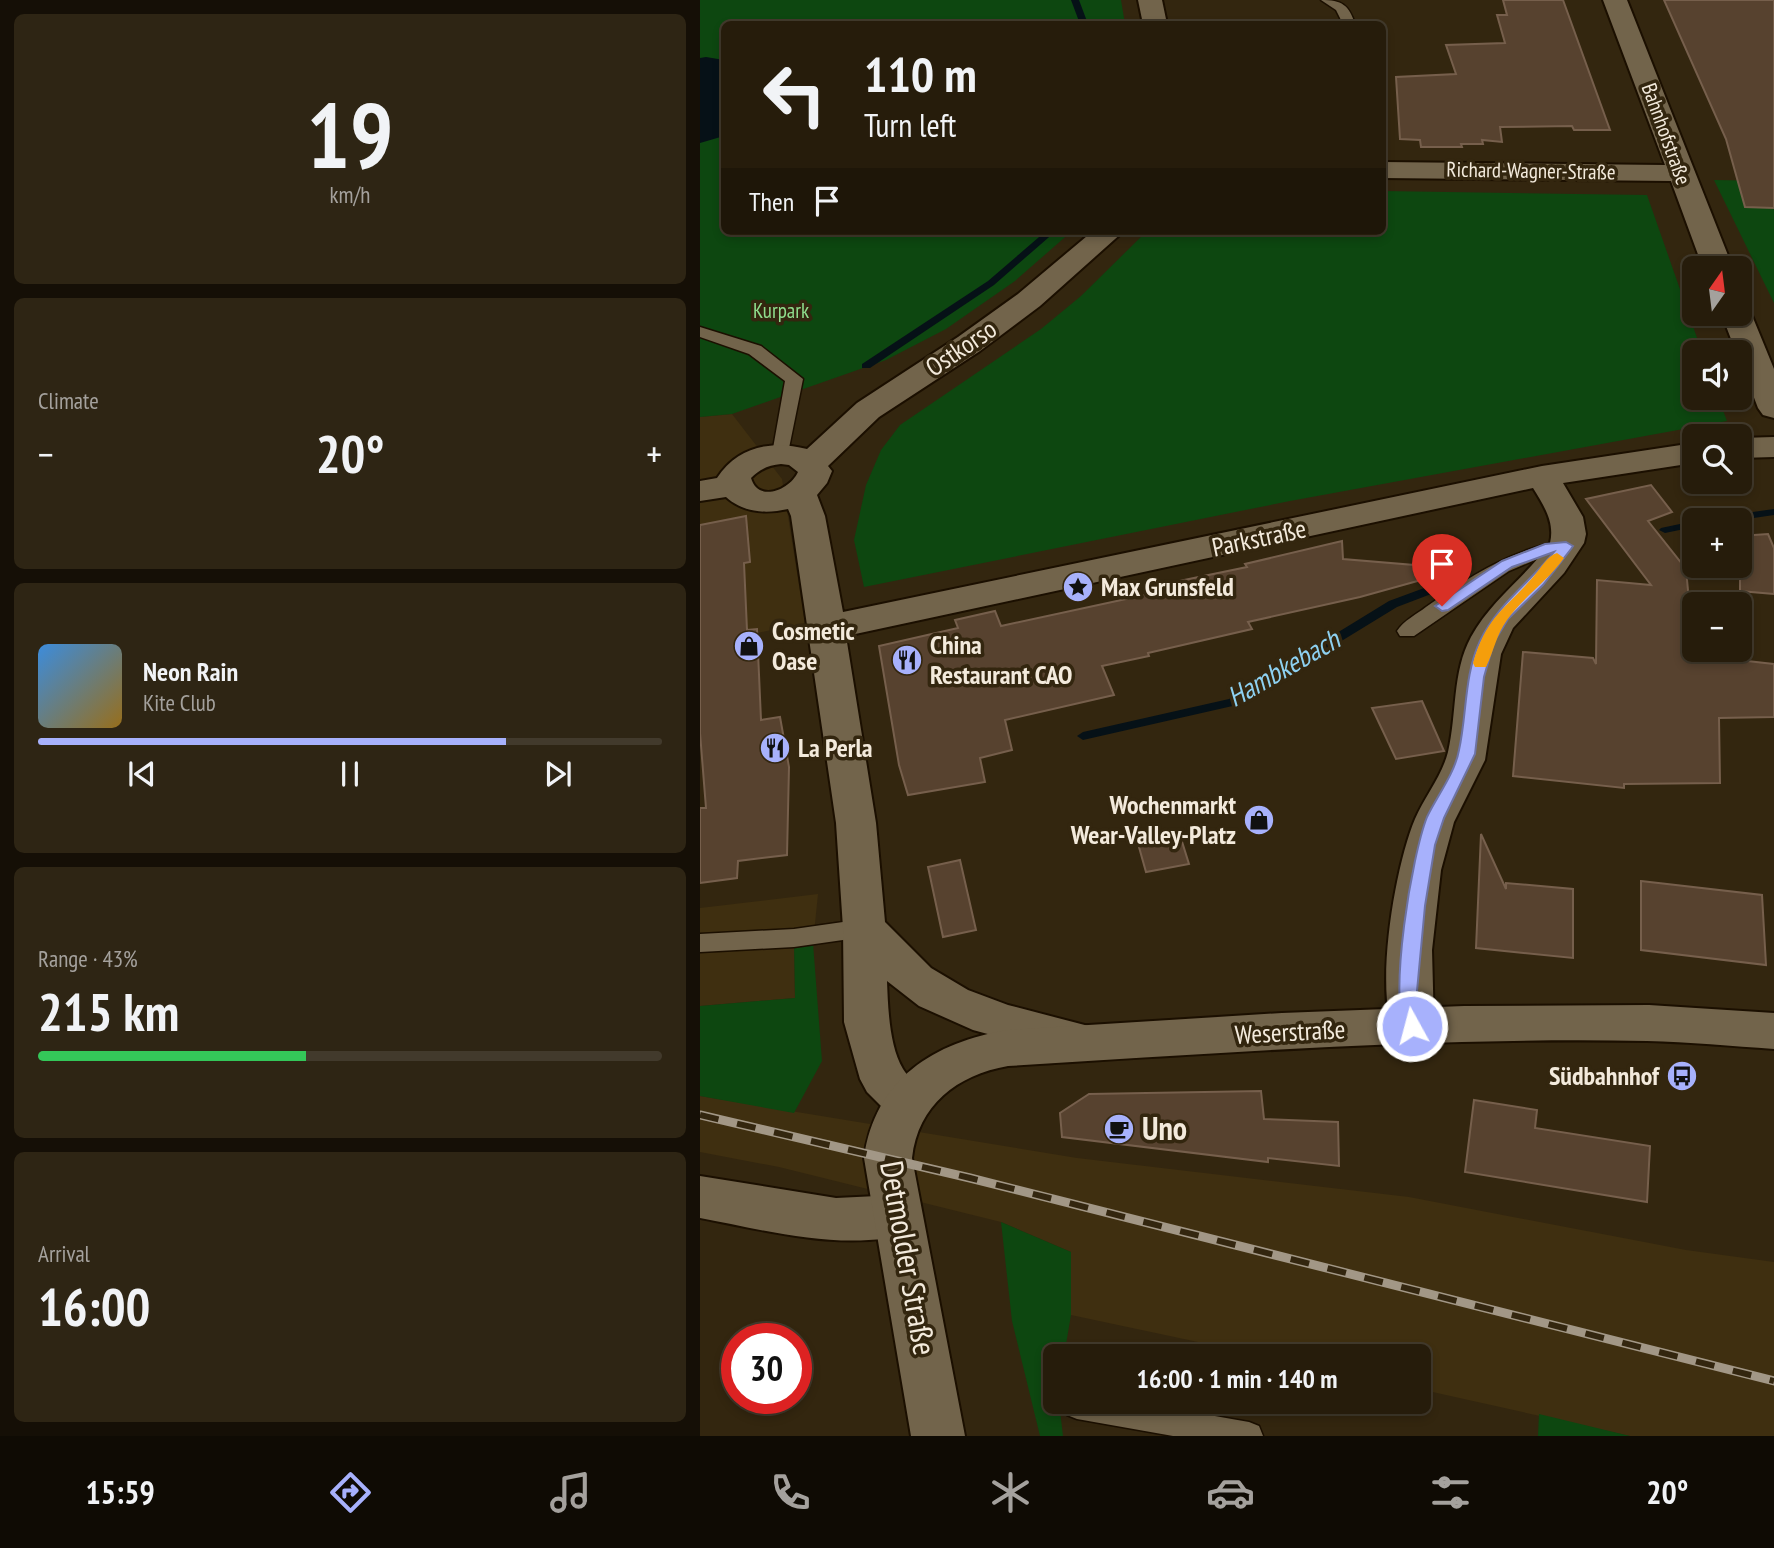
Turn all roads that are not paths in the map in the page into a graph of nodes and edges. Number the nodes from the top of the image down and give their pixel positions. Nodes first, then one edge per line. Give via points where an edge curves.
1 (1150, 0) edge
2 (1328, 0) edge
3 (1615, 0) edge
4 (1154, 21) edge
5 (1348, 21) edge
6 (1386, 170) edge
7 (1680, 173) junction
8 (1106, 235) edge
9 (1713, 256) edge
10 (1741, 326) edge
11 (700, 332) edge
12 (1774, 408) edge
13 (1774, 447) edge
14 (1752, 448) edge
15 (1682, 455) edge
16 (797, 471) junction
17 (1542, 477) junction
18 (734, 486) junction
19 (700, 491) edge
20 (1566, 546) junction
21 (826, 628) junction
22 (1407, 631) dead end
23 (864, 928) junction
24 (700, 943) edge
25 (1412, 1026) junction
26 (1774, 1031) edge
27 (1084, 1042) junction
28 (908, 1103) junction
29 (700, 1196) edge
30 (898, 1216) junction
31 (1127, 1414) edge
32 (937, 1436) edge
33 (1249, 1436) edge

1 - 4 street
2 - 5 lane via 1342,8
3 - 7 street, Bahnhofstraße
6 - 7 street, Richard-Wagner-Straße
7 - 9 street, Bahnhofstraße
8 - 16 street, Ostkorso via 1030,300 868,410
10 - 12 street
11 - 16 lane via 755,350 794,379
13 - 14 street
15 - 17 street, Parkstraße
16 - 18 street via 768,455 746,464 734,478
16 - 18 street via 781,501 746,498
16 - 21 street
17 - 20 street via 1569,526
17 - 21 street, Parkstraße
18 - 19 street
20 - 22 lane via 1550,547 1507,564
20 - 25 street via 1502,616 1487,642 1477,677 1467,754 1435,818 1427,845 1408,991
21 - 23 street via 856,823
23 - 24 lane via 794,938
23 - 27 street via 935,994 987,1016
23 - 28 street via 866,1022 883,1079
25 - 26 street, Weserstraße via 1649,1023
25 - 27 street, Weserstraße
27 - 28 street, Weserstraße via 974,1055 950,1066
28 - 30 street, Detmolder Straße via 888,1140
29 - 30 street via 836,1219
30 - 32 street, Detmolder Straße
31 - 33 lane

